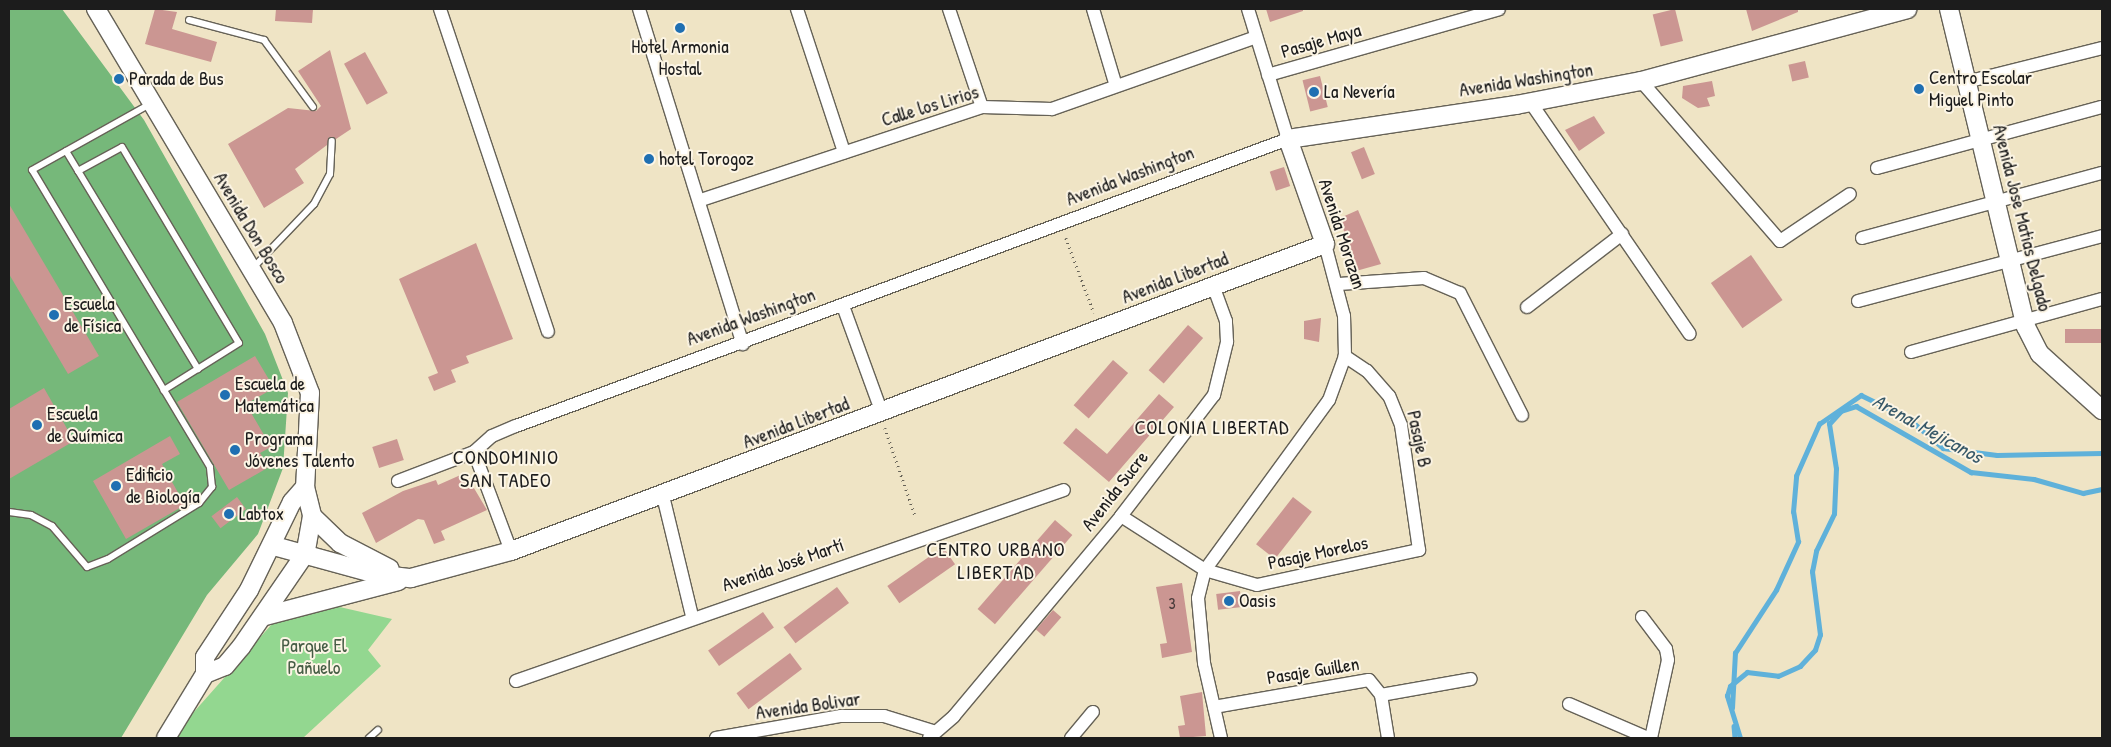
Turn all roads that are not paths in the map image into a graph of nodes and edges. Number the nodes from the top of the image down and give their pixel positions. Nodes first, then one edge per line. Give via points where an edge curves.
1 (96, 9) edge
2 (440, 9) edge
3 (639, 9) edge
4 (797, 9) edge
5 (949, 9) edge
6 (1093, 9) edge
7 (1248, 9) edge
8 (1499, 9) edge
9 (1907, 9) edge
10 (1948, 9) edge
11 (189, 20) dead end
12 (1256, 37) junction
13 (2102, 48) edge
14 (1268, 76) junction
15 (1641, 81) junction
16 (1966, 82) junction
17 (1116, 86) junction
18 (1530, 103) junction
19 (151, 104) junction
20 (313, 107) dead end
21 (982, 107) junction
22 (2102, 107) edge
23 (1288, 139) junction
24 (1980, 139) junction
25 (332, 141) dead end
26 (66, 151) junction
27 (844, 152) junction
28 (1877, 168) dead end
29 (78, 171) junction
30 (2102, 173) edge
31 (1850, 194) dead end
32 (701, 200) junction
33 (1995, 200) junction
34 (1622, 234) junction
35 (2102, 236) edge
36 (1862, 238) dead end
37 (1325, 244) junction
38 (2010, 261) junction
39 (252, 270) junction
40 (1339, 284) junction
41 (1213, 286) junction
42 (2102, 299) edge
43 (1858, 301) dead end
44 (843, 306) junction
45 (1527, 307) dead end
46 (2025, 322) junction
47 (548, 331) dead end
48 (1690, 334) dead end
49 (743, 344) junction
50 (1911, 352) dead end
51 (1345, 356) junction
52 (198, 369) junction
53 (164, 390) junction
54 (2102, 410) edge
55 (1522, 415) dead end
56 (883, 421) junction
57 (474, 452) junction
58 (398, 481) dead end
59 (305, 487) junction
60 (1064, 490) dead end
61 (663, 496) junction
62 (9, 512) edge
63 (312, 516) junction
64 (1120, 516) junction
65 (274, 546) junction
66 (1420, 550) joint
67 (511, 551) junction
68 (305, 554) junction
69 (1205, 570) junction
70 (411, 578) junction
71 (265, 616) junction
72 (692, 616) junction
73 (1642, 617) dead end
74 (205, 674) junction
75 (1471, 680) dead end
76 (516, 681) dead end
77 (1380, 695) junction
78 (1569, 704) dead end
79 (1214, 706) junction
80 (1093, 712) dead end
81 (378, 730) dead end
82 (931, 734) edge
83 (166, 738) edge
84 (369, 738) edge
85 (716, 738) edge
86 (1071, 738) edge
87 (1221, 738) edge
88 (1388, 738) edge
89 (1650, 738) edge

1 - 19 main road, Avenida Don Bosco
2 - 47 street
3 - 32 street
4 - 27 street
5 - 21 street
6 - 17 street
7 - 12 street
8 - 14 street, Pasaje Maya
9 - 15 main road, Avenida Washington
10 - 16 main road, Avenida Jose Matias Delgado
11 - 20 lane via 264,40
12 - 14 street
12 - 17 street, Calle los Lirios
13 - 16 street
14 - 23 street
15 - 18 main road, Avenida Washington
15 - 31 street via 1780,241
16 - 24 main road, Avenida Jose Matias Delgado
17 - 21 street, Calle los Lirios via 1052,109
18 - 23 main road, Avenida Washington
18 - 34 street
19 - 26 lane
19 - 39 main road, Avenida Don Bosco
21 - 27 street, Calle los Lirios
22 - 24 street
23 - 37 main road, Avenida Morazan
23 - 44 street, Avenida Washington
24 - 28 street
24 - 33 main road, Avenida Jose Matias Delgado
25 - 39 lane via 330,174 314,204
26 - 29 lane
26 - 53 lane via 32,170
27 - 32 street, Calle los Lirios
29 - 52 lane
29 - 52 lane via 122,147 239,343
30 - 33 street
32 - 49 street
33 - 36 street
33 - 38 main road, Avenida Jose Matias Delgado
34 - 45 street
34 - 48 street
35 - 38 street
37 - 40 street, Avenida Morazan
37 - 41 main road, Avenida Libertad
38 - 43 street
38 - 46 main road, Avenida Jose Matias Delgado
39 - 59 main road, Avenida Don Bosco via 283,322 310,393
40 - 51 street, Avenida Morazan
40 - 55 street via 1424,278 1454,288 1466,298
41 - 56 main road, Avenida Libertad
41 - 64 street, Avenida Sucre via 1226,321 1227,342 1214,395
42 - 46 street
44 - 49 street, Avenida Washington
44 - 56 street
46 - 50 street
46 - 54 main road, Avenida Jose Matias Delgado via 2040,354
49 - 57 street, Avenida Washington via 492,436
51 - 66 street, Pasaje B via 1367,371 1392,403 1401,425
51 - 69 street, Avenida Morazan via 1329,400
52 - 53 lane
53 - 62 lane via 210,467 212,487 199,503 108,560 87,567 52,526 23,513
56 - 61 main road, Avenida Libertad
57 - 58 street, Avenida Washington
57 - 67 street
59 - 63 main road, Avenida Don Bosco
59 - 65 main road via 292,502
60 - 72 street, Avenida José Martí
61 - 67 main road, Avenida Libertad
61 - 72 street
63 - 68 main road, Avenida Don Bosco
63 - 70 main road via 340,543
64 - 69 street, Pasaje Morelos
64 - 82 street, Avenida Sucre via 954,716
65 - 68 main road, Avenida Libertad
65 - 74 main road via 205,657
66 - 69 street, Pasaje Morelos via 1257,585
67 - 70 main road, Avenida Libertad
68 - 70 main road, Avenida Libertad via 376,574
68 - 71 main road, Avenida Don Bosco
69 - 79 street via 1198,598
70 - 71 main road
71 - 74 main road, Avenida Don Bosco via 225,666
72 - 76 street, Avenida José Martí
73 - 89 street via 1666,649 1668,660
74 - 83 main road
75 - 77 street, Pasaje Guillen
77 - 79 street, Pasaje Guillen via 1369,680
77 - 88 street
78 - 89 street
79 - 87 street
80 - 86 street
81 - 84 lane
82 - 85 street, Avenida Bolivar via 884,716 841,716

